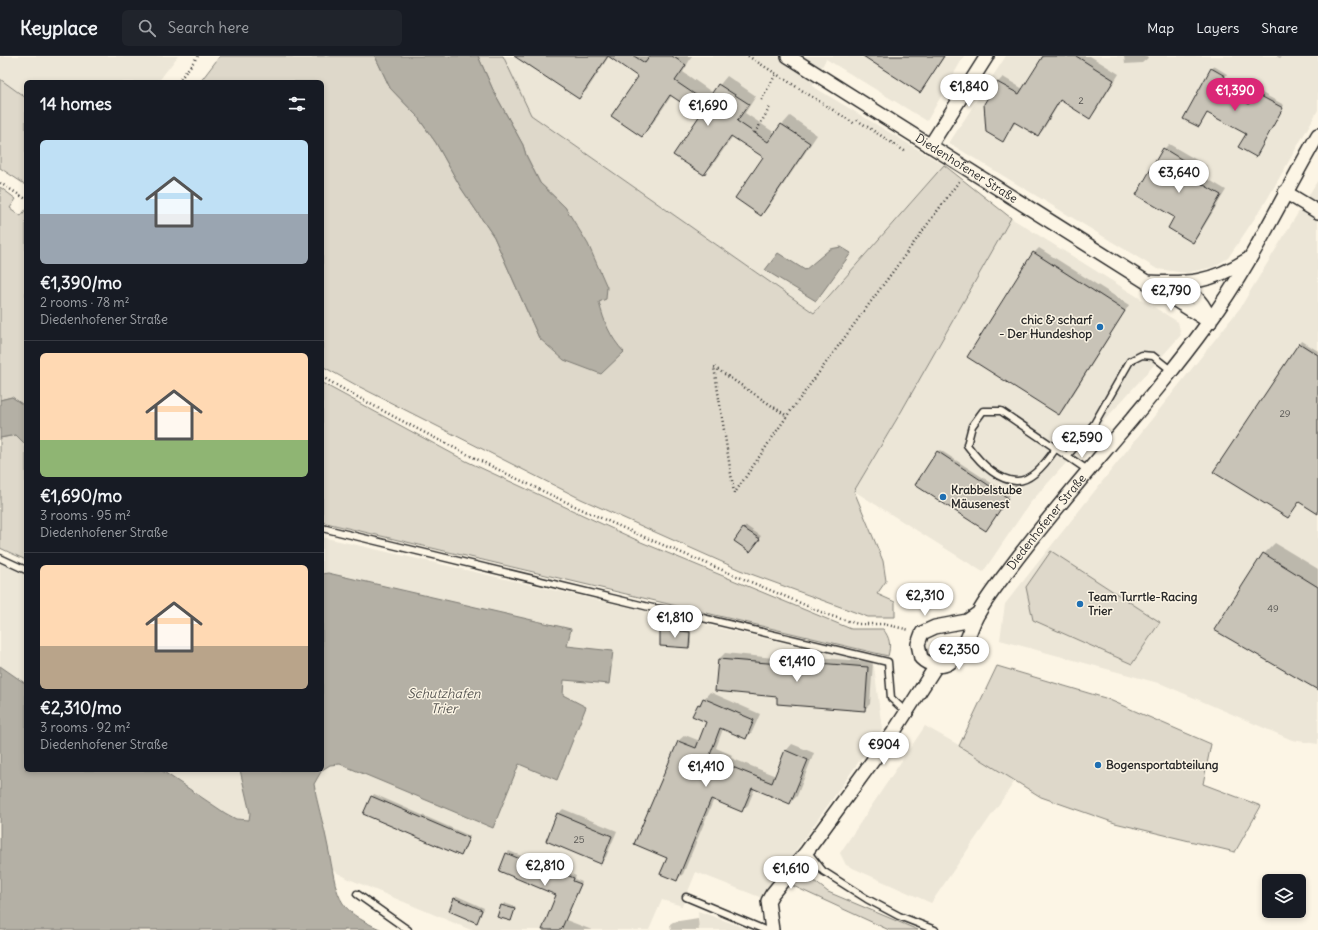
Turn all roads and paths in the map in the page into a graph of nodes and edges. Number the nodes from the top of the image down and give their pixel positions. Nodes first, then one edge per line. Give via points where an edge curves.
1 (198, 56) edge
2 (748, 56) edge
3 (788, 56) edge
4 (987, 56) edge
5 (776, 74) junction
6 (180, 80) edge
7 (761, 100) dead end
8 (770, 107) dead end
9 (857, 120) dead end
10 (855, 124) dead end
11 (755, 133) dead end
12 (1318, 135) edge
13 (930, 146) junction
14 (906, 152) dead end
15 (968, 171) junction
16 (0, 183) edge
17 (1285, 192) junction
18 (24, 198) edge
19 (1318, 212) edge
20 (1250, 258) junction
21 (1146, 282) junction
22 (1178, 284) junction
23 (1210, 322) junction
24 (1172, 371) junction
25 (324, 378) edge
26 (787, 416) junction
27 (1056, 448) junction
28 (1067, 456) junction
29 (1088, 471) junction
30 (324, 528) edge
31 (0, 558) edge
32 (24, 569) edge
33 (978, 614) junction
34 (944, 625) junction
35 (921, 635) junction
36 (963, 646) junction
37 (936, 666) junction
38 (907, 713) junction
39 (807, 851) junction
40 (357, 894) dead end
41 (686, 898) dead end
42 (408, 930) edge
43 (764, 930) edge
44 (772, 930) edge
45 (935, 930) edge

1 - 6 path
2 - 5 path
3 - 13 street, Diedenhofener Straße
4 - 13 street
5 - 7 path
5 - 10 path
8 - 11 path
9 - 14 path
12 - 17 street, Diedenhofener Straße
13 - 15 street, Diedenhofener Straße
15 - 21 street, Diedenhofener Straße
15 - 26 path
16 - 18 path
17 - 19 street
17 - 20 street, Diedenhofener Straße
20 - 22 street, Diedenhofener Straße via 1218,275 1192,283
20 - 23 street, Diedenhofener Straße
21 - 22 street, Diedenhofener Straße
21 - 23 street, Diedenhofener Straße
22 - 23 street via 1204,306
23 - 24 street, Diedenhofener Straße
24 - 28 lane via 1153,356 1142,355 1130,361 1094,424
24 - 29 street, Diedenhofener Straße
25 - 35 path via 466,453 580,509 642,536 828,615 858,624 895,626
26 - 26 path via 783,422 734,494 714,367
27 - 27 lane via 1001,411 983,411 972,426 967,445 976,458 999,476 1017,481 1032,475 1047,463
27 - 28 lane
28 - 29 lane
29 - 33 street, Diedenhofener Straße via 1036,533
30 - 38 lane via 888,662 892,698
31 - 32 lane
33 - 34 street, Diedenhofener Straße via 967,621
33 - 36 street, Diedenhofener Straße
34 - 35 street, Diedenhofener Straße via 927,630
34 - 36 street via 953,629
35 - 37 street via 918,648 921,658
36 - 37 street, Diedenhofener Straße via 949,663
37 - 38 street
38 - 39 street
39 - 44 street via 769,899
39 - 45 lane via 822,871 867,899
40 - 42 lane
41 - 43 lane

